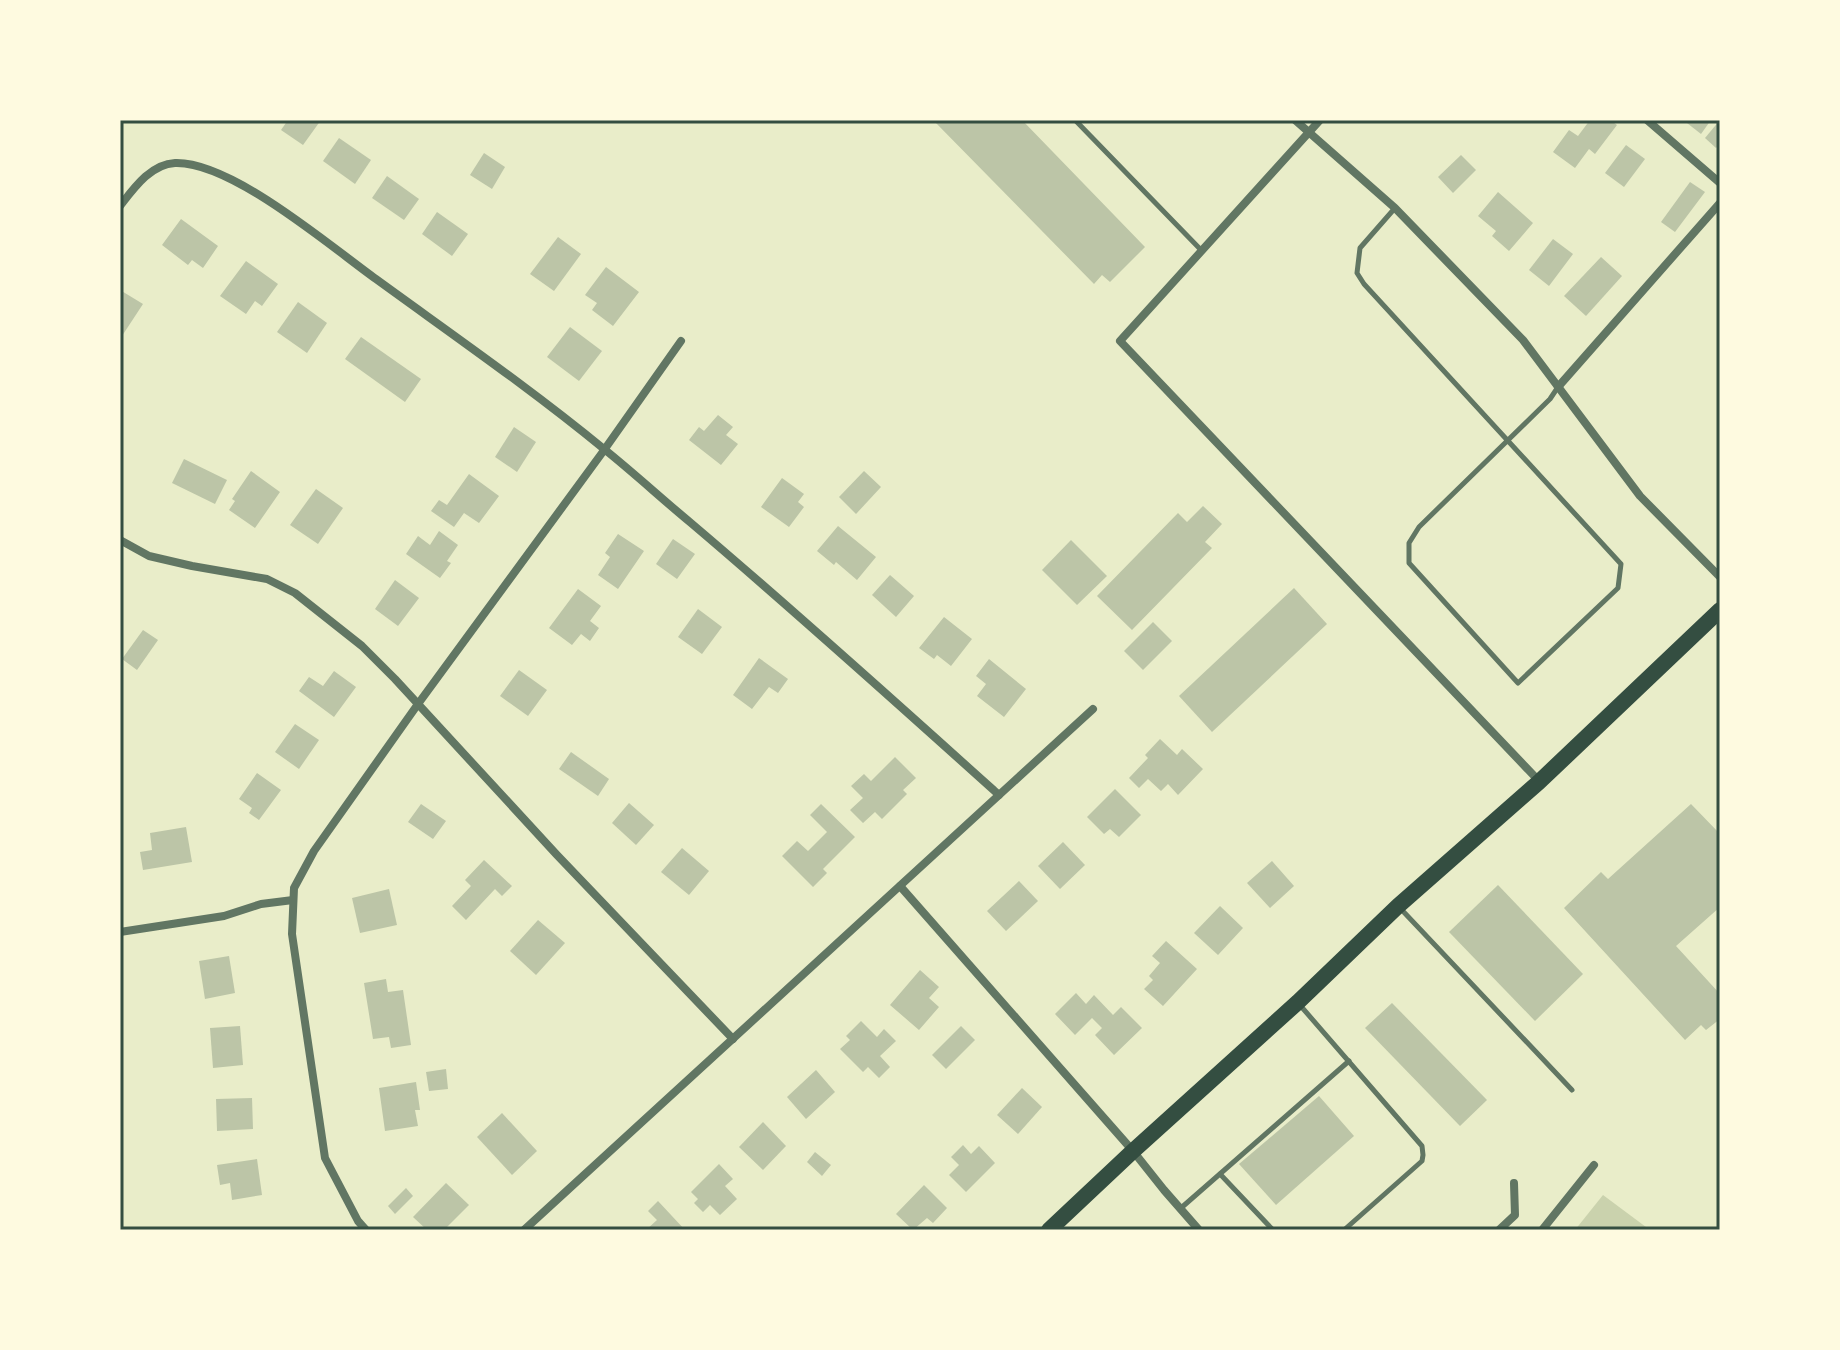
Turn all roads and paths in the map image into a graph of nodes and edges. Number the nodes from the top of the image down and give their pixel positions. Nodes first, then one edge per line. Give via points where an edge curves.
1 (1075, 120) edge
2 (1295, 120) edge
3 (1320, 120) edge
4 (1647, 120) edge
5 (1309, 133) junction
6 (1720, 183) edge
7 (1720, 203) edge
8 (120, 206) edge
9 (1395, 208) junction
10 (1202, 251) junction
11 (681, 341) dead end
12 (1558, 387) junction
13 (1507, 440) junction
14 (605, 449) junction
15 (120, 540) edge
16 (1720, 577) edge
17 (1720, 610) edge
18 (418, 704) junction
19 (1093, 709) dead end
20 (1539, 782) junction
21 (999, 795) junction
22 (900, 886) junction
23 (293, 900) junction
24 (1398, 906) junction
25 (120, 932) edge
26 (1298, 1002) junction
27 (733, 1039) junction
28 (1349, 1061) junction
29 (1572, 1090) dead end
30 (1133, 1151) junction
31 (1594, 1165) dead end
32 (1220, 1174) junction
33 (1514, 1183) dead end
34 (1180, 1208) junction
35 (366, 1230) edge
36 (524, 1230) edge
37 (1049, 1230) edge
38 (1199, 1230) edge
39 (1273, 1230) edge
40 (1344, 1230) edge
41 (1499, 1230) edge
42 (1542, 1230) edge

1 - 10 lane
2 - 5 street
3 - 5 street
4 - 6 street
5 - 9 street
5 - 10 street
7 - 12 street
8 - 14 street via 159,166 199,167 240,182
9 - 12 street via 1523,340
9 - 13 lane via 1360,248 1357,273
10 - 20 street via 1120,341
11 - 14 street
12 - 13 lane
12 - 16 street via 1640,496
13 - 13 lane via 1419,527 1409,543 1409,563 1518,683 1618,588 1621,564
14 - 18 street
14 - 21 street
15 - 18 street via 149,556 267,579 295,593 362,646
17 - 20 main road
18 - 23 street via 314,851
18 - 27 street
19 - 21 street
20 - 24 main road
21 - 22 street
22 - 27 street
22 - 30 street
23 - 25 street
23 - 35 street via 292,934 325,1158
24 - 26 main road
24 - 29 lane
26 - 28 lane
26 - 30 main road
27 - 36 street
28 - 32 lane
28 - 40 lane via 1422,1146 1423,1155
30 - 34 street
30 - 37 main road
31 - 42 street
32 - 34 lane
32 - 39 lane
33 - 41 street via 1515,1215
34 - 38 street

